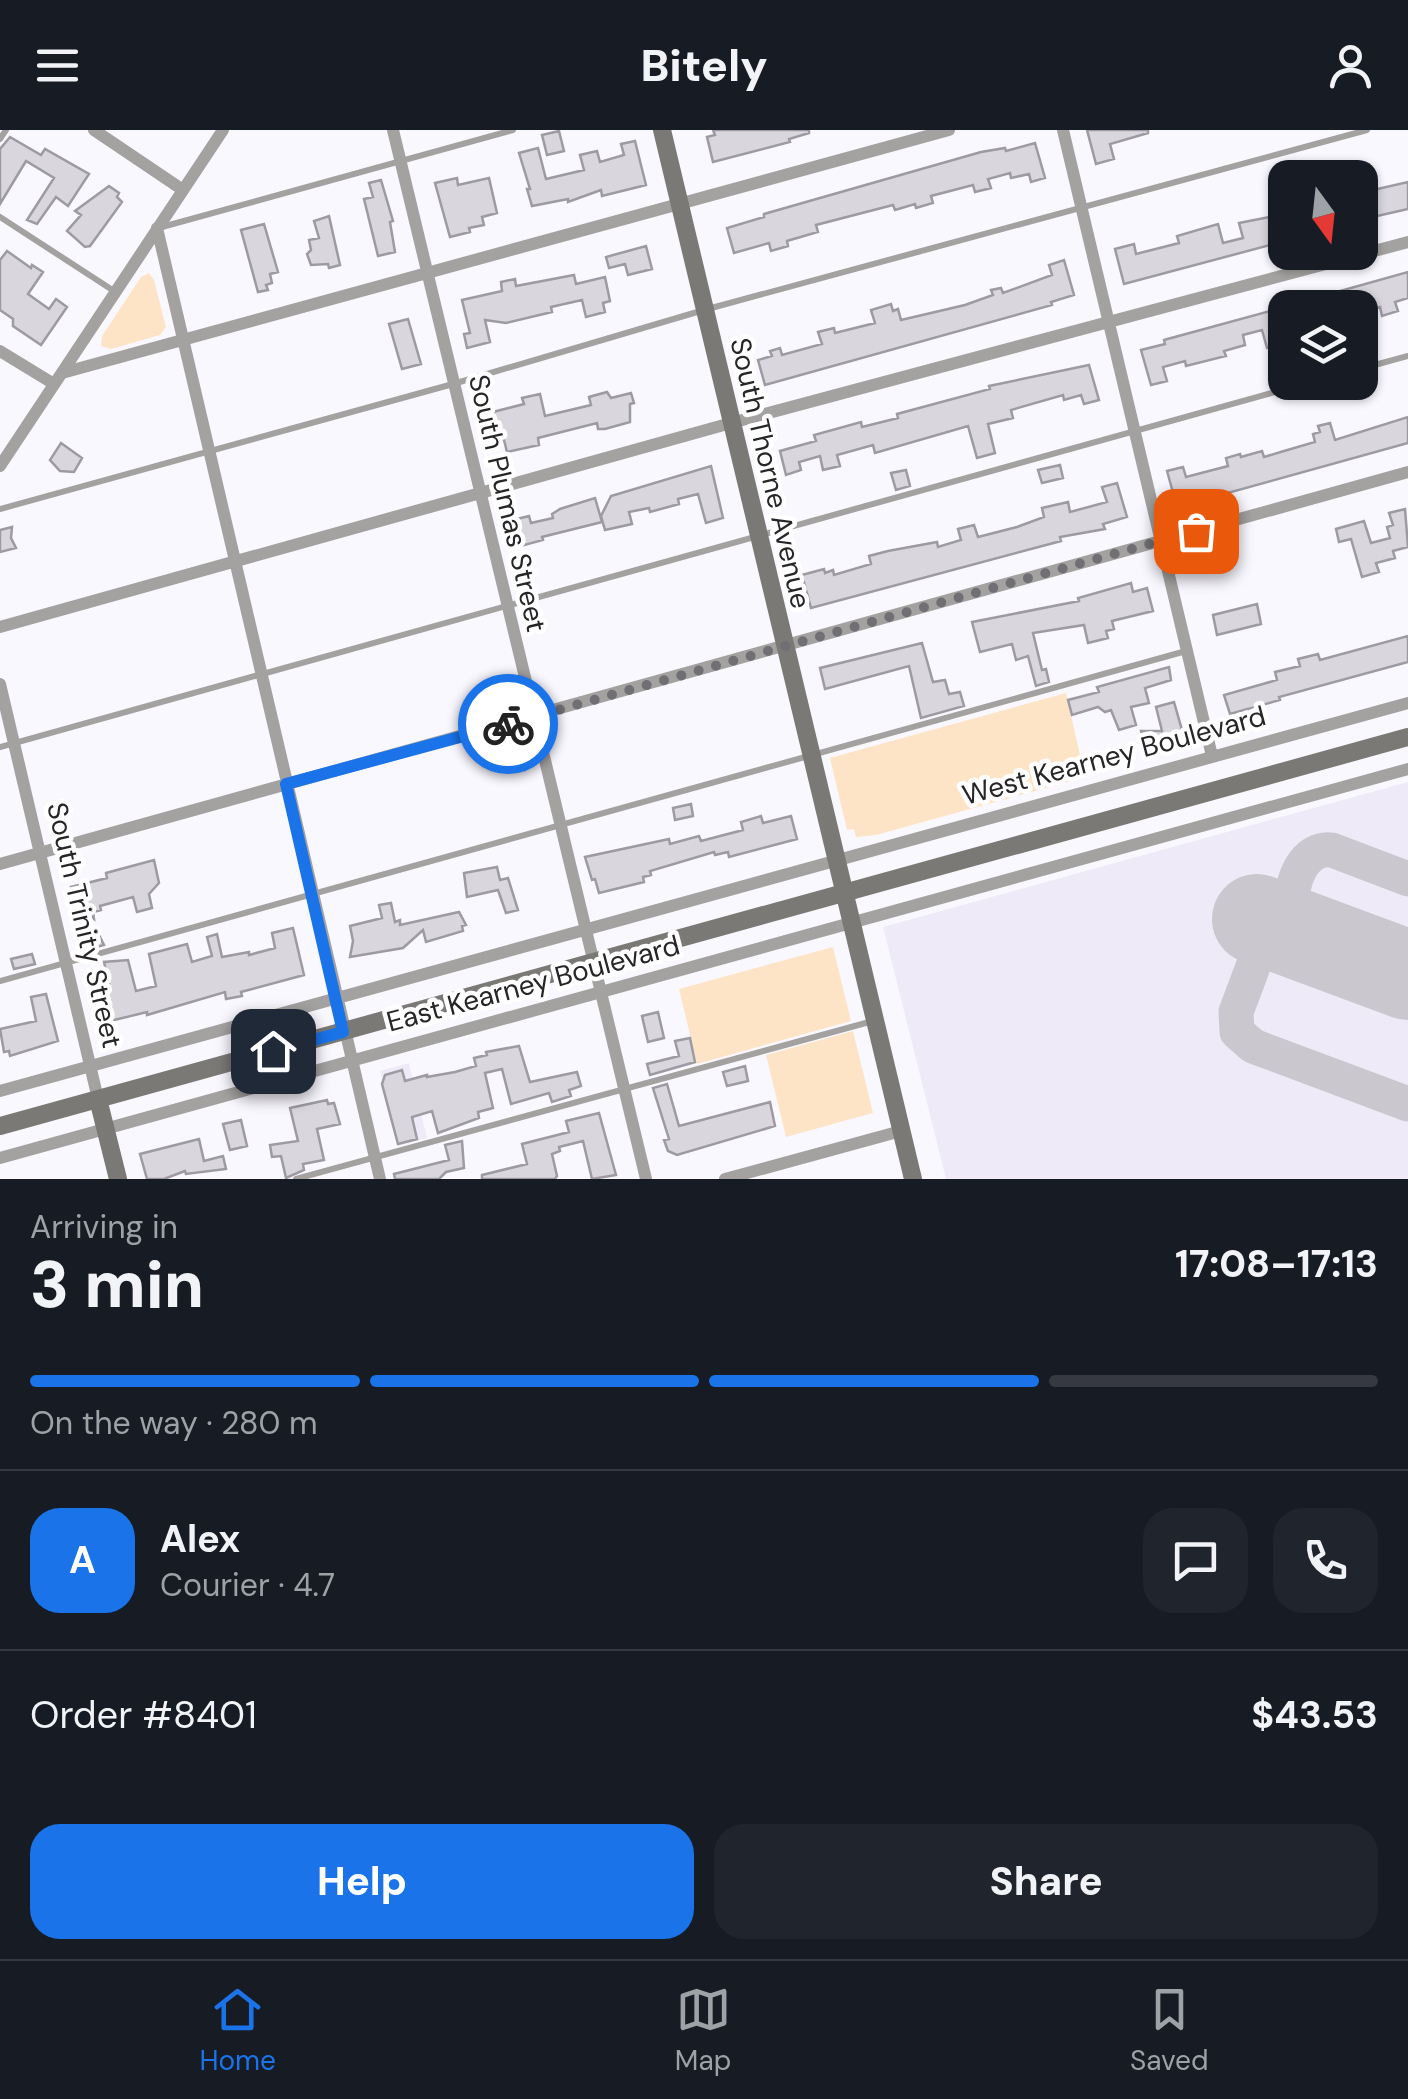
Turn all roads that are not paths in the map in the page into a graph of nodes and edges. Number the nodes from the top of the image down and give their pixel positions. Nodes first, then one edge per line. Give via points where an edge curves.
1 (6, 130) edge
2 (94, 130) edge
3 (223, 130) edge
4 (393, 130) edge
5 (513, 130) edge
6 (662, 130) edge
7 (949, 130) edge
8 (1063, 130) edge
9 (1367, 130) edge
10 (0, 140) edge
11 (400, 162) junction
12 (183, 190) junction
13 (680, 205) junction
14 (1082, 209) junction
15 (0, 217) edge
16 (158, 228) junction
17 (1408, 242) edge
18 (427, 274) junction
19 (115, 292) junction
20 (704, 310) junction
21 (1109, 323) junction
22 (183, 340) junction
23 (0, 350) edge
24 (1408, 356) edge
25 (1378, 364) edge
26 (58, 378) junction
27 (454, 384) junction
28 (1268, 394) edge
29 (732, 424) junction
30 (1134, 430) junction
31 (209, 453) junction
32 (0, 466) edge
33 (1408, 472) edge
34 (480, 493) junction
35 (0, 509) edge
36 (758, 535) junction
37 (1161, 541) junction
38 (235, 562) junction
39 (506, 604) junction
40 (0, 627) edge
41 (784, 647) junction
42 (1187, 651) junction
43 (260, 672) junction
44 (0, 684) edge
45 (1408, 704) edge
46 (533, 716) junction
47 (1408, 738) edge
48 (7, 745) edge
49 (810, 755) junction
50 (1212, 756) junction
51 (1408, 768) edge
52 (286, 784) junction
53 (559, 826) junction
54 (40, 853) junction
55 (835, 860) junction
56 (0, 864) edge
57 (311, 893) junction
58 (842, 893) junction
59 (850, 924) junction
60 (584, 930) junction
61 (66, 963) junction
62 (592, 963) junction
63 (0, 981) edge
64 (600, 993) junction
65 (336, 998) junction
66 (874, 1021) junction
67 (343, 1032) junction
68 (351, 1061) junction
69 (90, 1066) junction
70 (623, 1090) junction
71 (0, 1091) edge
72 (98, 1099) junction
73 (0, 1126) edge
74 (105, 1129) junction
75 (901, 1131) junction
76 (0, 1158) edge
77 (375, 1158) junction
78 (118, 1179) edge
79 (296, 1179) edge
80 (380, 1179) edge
81 (646, 1179) edge
82 (725, 1179) edge
83 (913, 1179) edge

1 - 10 lane
2 - 12 street
3 - 12 street
4 - 11 street, South Plumas Street
5 - 11 lane
6 - 13 main road, South Thorne Avenue
7 - 13 street
8 - 14 street
9 - 14 lane
11 - 16 lane
11 - 18 street, South Plumas Street
12 - 16 street
13 - 18 street
13 - 20 main road, South Thorne Avenue
14 - 20 lane
14 - 21 street
15 - 19 lane
16 - 19 street
16 - 22 street
17 - 21 street
18 - 22 street
18 - 27 street, South Plumas Street
19 - 26 street
20 - 27 lane
20 - 29 main road, South Thorne Avenue
21 - 29 street
21 - 30 street
22 - 26 street
22 - 31 street
23 - 26 street
24 - 25 lane
26 - 32 street
27 - 31 lane
27 - 34 street, South Plumas Street
28 - 30 lane
29 - 34 street
29 - 36 main road, South Thorne Avenue
30 - 36 lane
30 - 37 street
31 - 35 lane
31 - 38 street
33 - 37 street
34 - 38 street
34 - 39 street, South Plumas Street
36 - 39 lane
36 - 41 main road, South Thorne Avenue
37 - 41 street
37 - 42 street
38 - 40 street
38 - 43 street
39 - 43 lane
39 - 46 street, South Plumas Street
41 - 46 street
41 - 49 main road, South Thorne Avenue
42 - 49 lane
42 - 50 street
43 - 48 lane
43 - 52 street
44 - 48 street, South Trinity Street
45 - 50 street, West Kearney Boulevard
46 - 52 street
46 - 53 street, South Plumas Street
47 - 58 main road
48 - 54 street, South Trinity Street
49 - 53 lane
49 - 55 main road, South Thorne Avenue
50 - 55 street, West Kearney Boulevard
51 - 59 street
52 - 54 street
52 - 57 street
53 - 57 lane
53 - 60 street, South Plumas Street
54 - 56 street
54 - 61 street, South Trinity Street
55 - 58 main road, South Thorne Avenue
55 - 60 street, East Kearney Boulevard
57 - 61 lane
57 - 65 street
58 - 59 main road, South Thorne Avenue
58 - 62 main road, East Kearney Boulevard
59 - 64 street, East Kearney Boulevard
59 - 66 main road, South Thorne Avenue
60 - 62 street, South Plumas Street
60 - 65 street, East Kearney Boulevard
61 - 63 lane
61 - 69 street, South Trinity Street
62 - 64 street, South Plumas Street
62 - 67 main road, East Kearney Boulevard
64 - 68 street, East Kearney Boulevard
64 - 70 street, South Plumas Street
65 - 67 street
65 - 69 street, East Kearney Boulevard
66 - 70 lane
66 - 75 main road, South Thorne Avenue
67 - 68 street
67 - 72 main road, East Kearney Boulevard
68 - 74 street, East Kearney Boulevard
68 - 77 street
69 - 71 street, East Kearney Boulevard
69 - 72 street, South Trinity Street
70 - 77 lane
70 - 81 street, South Plumas Street
72 - 73 main road, East Kearney Boulevard
72 - 74 main road, South Trinity Street
74 - 76 street, East Kearney Boulevard
74 - 78 main road, South Trinity Street
75 - 82 street
75 - 83 main road, South Thorne Avenue
77 - 79 lane
77 - 80 street

